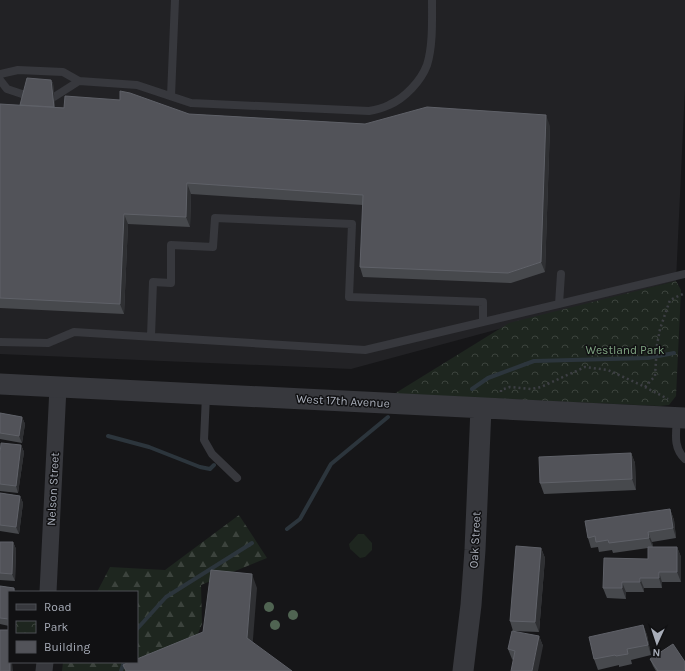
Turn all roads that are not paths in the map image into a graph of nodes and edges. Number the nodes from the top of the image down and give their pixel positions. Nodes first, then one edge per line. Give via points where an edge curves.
1 (175, 0) edge
2 (432, 0) edge
3 (0, 74) edge
4 (0, 80) edge
5 (79, 81) junction
6 (171, 96) junction
7 (561, 274) dead end
8 (685, 274) edge
9 (559, 304) junction
10 (482, 322) junction
11 (151, 336) junction
12 (0, 342) edge
13 (0, 384) edge
14 (58, 387) junction
15 (206, 394) junction
16 (488, 408) junction
17 (677, 412) edge
18 (685, 459) edge
19 (237, 478) dead end
20 (48, 591) edge
21 (463, 671) edge

1 - 6 lane
2 - 6 lane via 427,66 404,96 389,106 369,112 341,111 191,103
3 - 5 lane via 18,70 63,72
4 - 5 lane via 8,89 25,95 54,97
5 - 6 lane via 137,85
7 - 9 lane
8 - 9 lane
9 - 10 lane
10 - 11 lane via 365,350
10 - 11 lane via 483,302 349,297 352,224 215,218 213,247 171,245 171,283 153,282
11 - 12 lane via 74,332 48,343
13 - 14 street, West 17th Avenue
14 - 15 street, West 17th Avenue
14 - 20 street, Nelson Street
15 - 16 street, West 17th Avenue
15 - 19 lane via 204,440 212,454
16 - 17 street, West 17th Avenue
16 - 21 street, Oak Street
17 - 18 lane via 677,449

